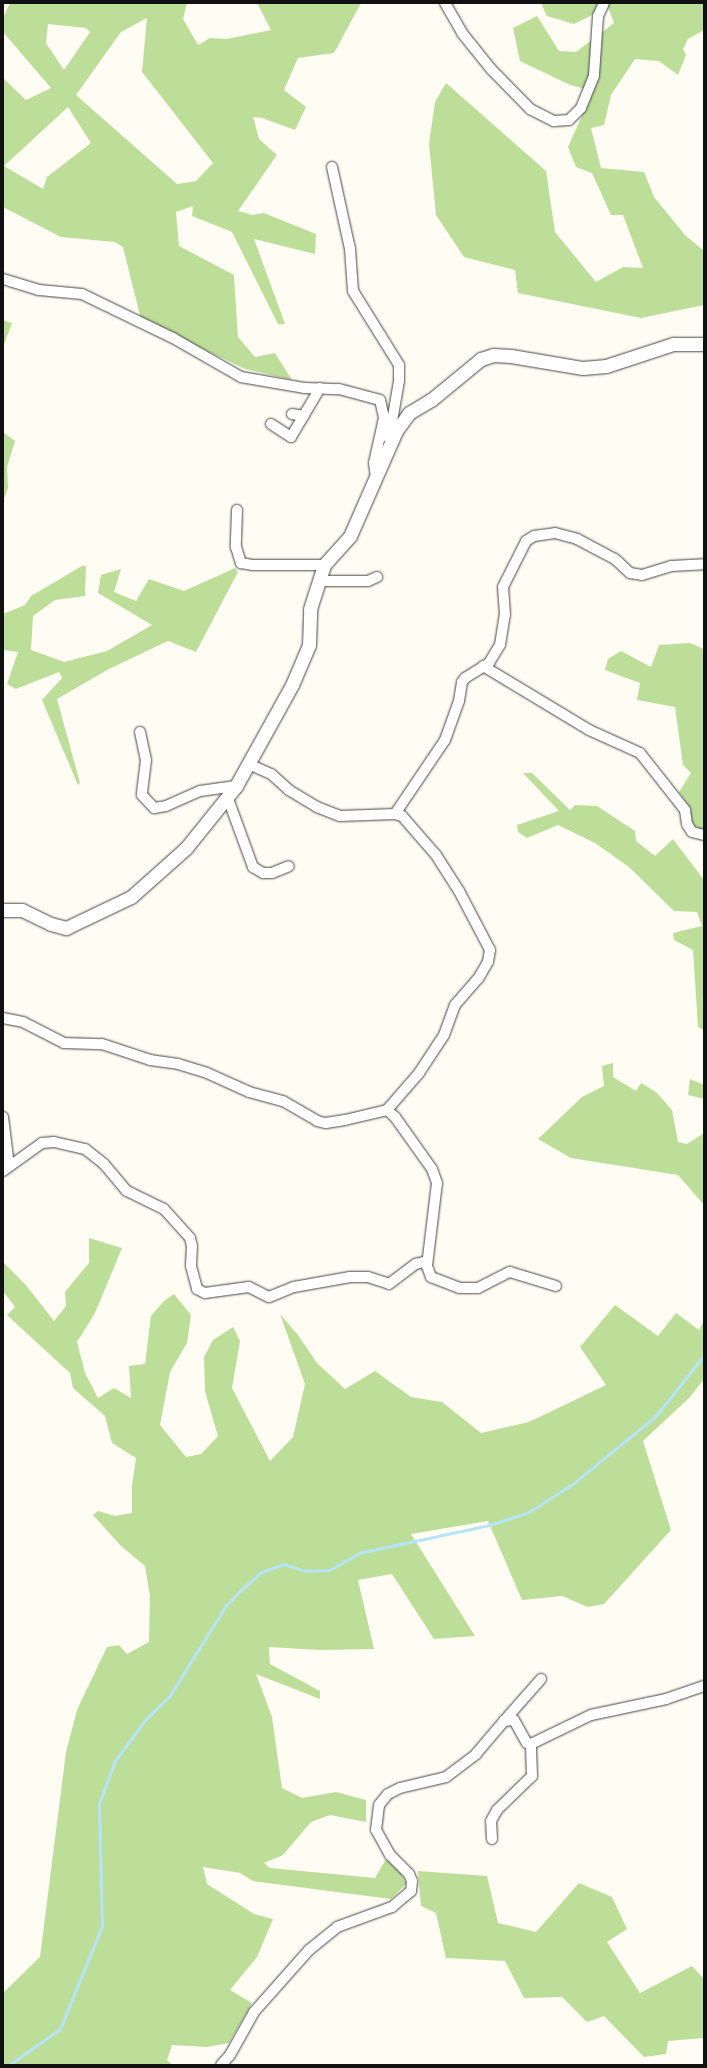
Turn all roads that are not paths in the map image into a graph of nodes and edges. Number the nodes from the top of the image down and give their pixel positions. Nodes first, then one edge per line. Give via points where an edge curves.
1 (446, 3) edge
2 (604, 3) edge
3 (332, 167) dead end
4 (3, 279) edge
5 (703, 344) edge
6 (320, 388) junction
7 (292, 414) dead end
8 (304, 416) junction
9 (271, 424) dead end
10 (386, 455) junction
11 (376, 478) junction
12 (237, 510) dead end
13 (704, 564) edge
14 (324, 565) junction
15 (377, 577) dead end
16 (319, 581) junction
17 (483, 666) junction
18 (140, 732) dead end
19 (249, 764) junction
20 (236, 786) junction
21 (227, 796) junction
22 (395, 814) junction
23 (704, 835) edge
24 (290, 866) dead end
25 (3, 910) edge
26 (3, 1018) edge
27 (386, 1110) junction
28 (3, 1117) edge
29 (6, 1168) edge
30 (427, 1261) junction
31 (556, 1286) dead end
32 (541, 1679) dead end
33 (704, 1686) edge
34 (504, 1721) junction
35 (531, 1744) junction
36 (492, 1839) dead end
37 (221, 2065) edge

1 - 2 street via 462,33 490,69 530,109 554,121 569,120 581,108 594,75 598,16
3 - 10 street via 350,249 354,295 399,366 399,381
4 - 6 street via 39,290 82,294 173,338 240,377 305,388
5 - 10 street via 673,344 606,366 583,368 511,356 493,355 481,359 431,400 409,413 396,430
6 - 8 street
6 - 11 street via 339,388 380,400 384,418 374,463
7 - 8 street
8 - 9 street via 291,437
10 - 11 street
11 - 14 street via 350,536
12 - 14 street via 236,547 241,563
13 - 17 street via 672,566 642,575 630,573 616,559 577,539 555,533 534,536 526,541 507,575 503,587 505,615 500,645 489,663
14 - 16 street
15 - 16 street via 368,581
16 - 19 street via 310,609 309,645 292,685
17 - 22 street via 462,682 459,701 444,740
17 - 23 street via 589,730 640,753 685,810 687,824 692,832
18 - 20 street via 146,760 142,795 154,808 166,806 200,791
19 - 20 street
19 - 22 street via 271,774 289,790 317,807 340,816
20 - 21 street
21 - 24 street via 253,867 264,873 272,873
21 - 25 street via 186,848 131,897 66,928 50,924 22,910
22 - 27 street via 402,816 436,854 459,890 490,950 488,962 478,979 455,1005 444,1035 419,1073
26 - 27 street via 23,1022 64,1043 102,1044 150,1060 178,1064 207,1073 249,1092 283,1101 317,1121 332,1122
27 - 30 street via 396,1117 432,1169 437,1183
28 - 29 street
29 - 30 street via 42,1143 54,1142 86,1149 104,1164 127,1191 164,1209 190,1238 191,1266 197,1289 205,1293 249,1286 269,1297 294,1287 350,1277 368,1277 388,1284 416,1264
30 - 31 street via 430,1277 459,1288 478,1288 510,1272
32 - 34 street
33 - 35 street via 666,1700 591,1715
34 - 35 street via 514,1720 527,1743
34 - 37 street via 476,1754 446,1777 400,1788 388,1794 379,1805 376,1830 390,1855 409,1874 412,1881 411,1891 392,1907 338,1927 309,1950 254,2012 230,2055
35 - 36 street via 532,1776 497,1810 490,1821

